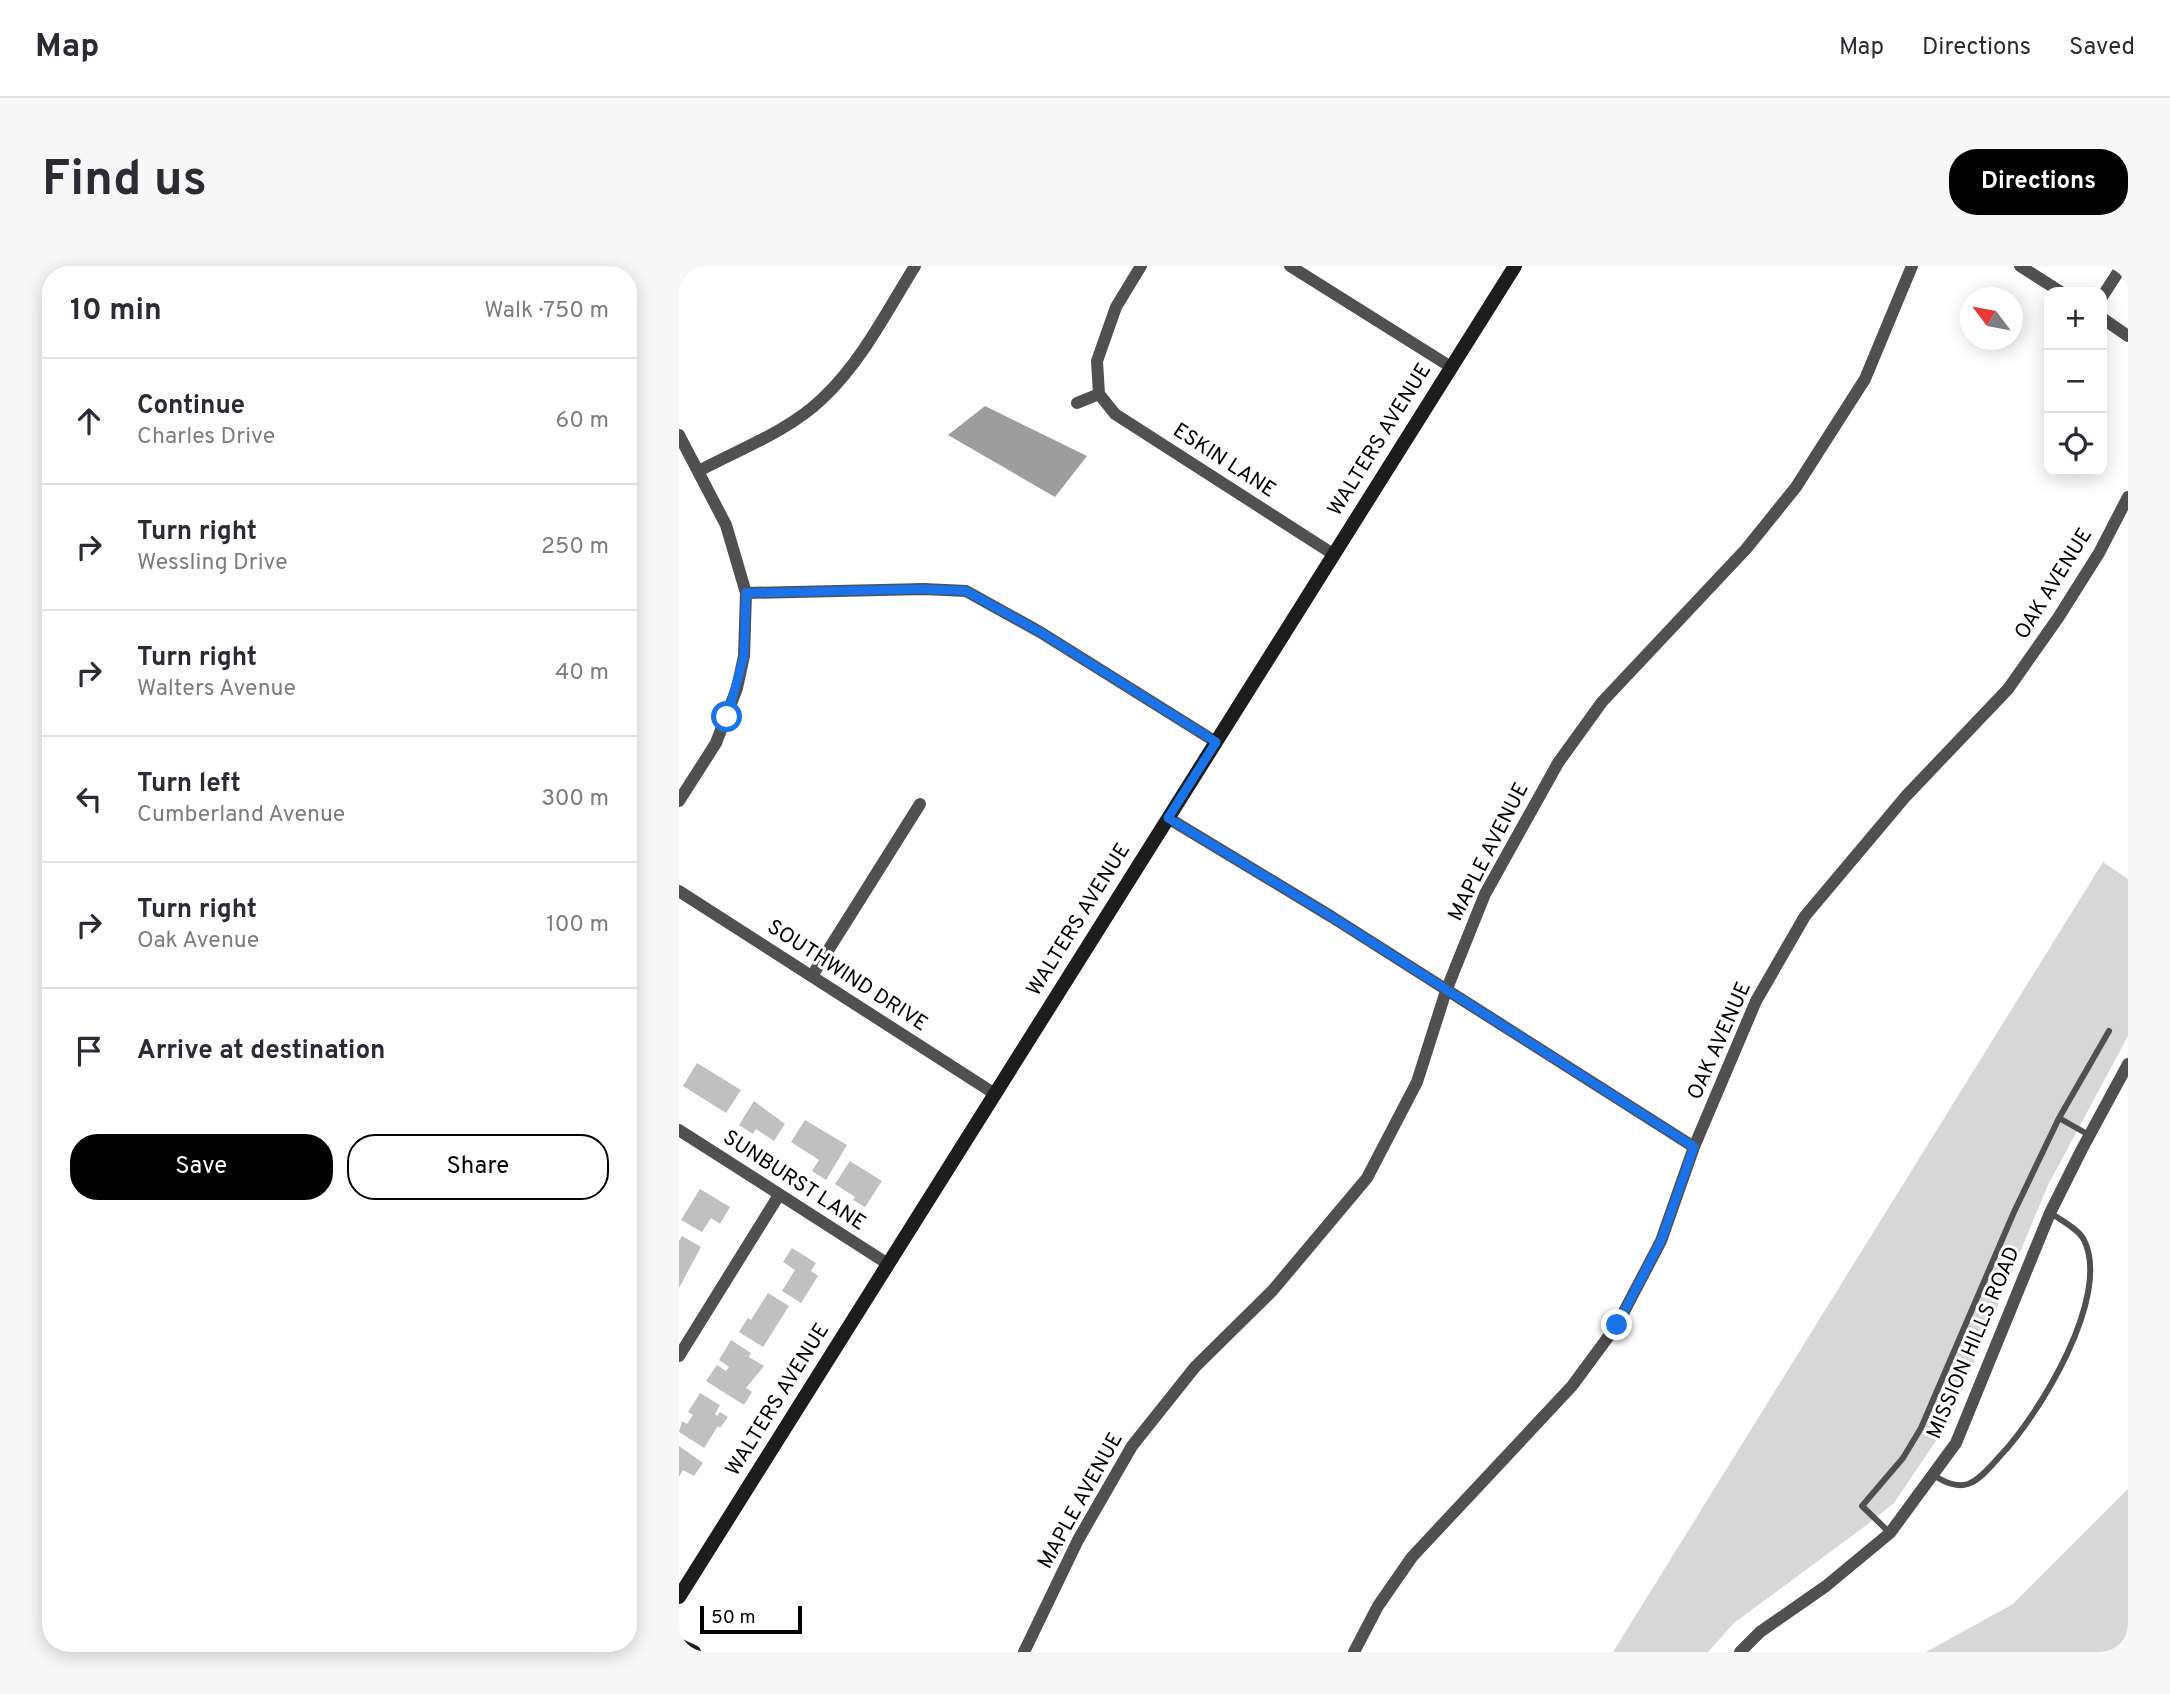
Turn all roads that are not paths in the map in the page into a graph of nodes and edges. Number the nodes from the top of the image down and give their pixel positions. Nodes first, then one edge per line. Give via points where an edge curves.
1 (915, 266) edge
2 (1141, 266) edge
3 (1290, 266) edge
4 (1515, 266) edge
5 (1912, 266) edge
6 (2020, 266) edge
7 (2122, 266) edge
8 (2053, 287) edge
9 (2107, 289) edge
10 (2107, 321) edge
11 (2128, 335) edge
12 (1451, 367) junction
13 (1099, 394) junction
14 (1077, 403) dead end
15 (679, 435) edge
16 (699, 471) junction
17 (2128, 497) edge
18 (1333, 554) junction
19 (746, 593) junction
20 (1216, 742) junction
21 (679, 801) edge
22 (920, 804) dead end
23 (1168, 818) junction
24 (679, 891) edge
25 (812, 976) junction
26 (1446, 991) junction
27 (2109, 1031) dead end
28 (2128, 1065) edge
29 (995, 1094) junction
30 (2059, 1118) junction
31 (679, 1130) edge
32 (2089, 1135) junction
33 (1694, 1147) junction
34 (779, 1195) junction
35 (2050, 1213) junction
36 (888, 1264) junction
37 (679, 1356) edge
38 (1933, 1475) junction
39 (1890, 1533) junction
40 (679, 1597) edge
41 (679, 1645) edge
42 (694, 1652) edge
43 (1024, 1652) edge
44 (1354, 1652) edge
45 (1740, 1652) edge

1 - 16 street via 846,373 822,399 792,422
2 - 13 street via 1116,307 1097,361
3 - 12 street
4 - 12 main road, WALTERS AVENUE
5 - 26 street, MAPLE AVENUE via 1865,379 1796,487 1746,549 1602,702 1558,763 1485,894
6 - 8 street
7 - 9 street
10 - 11 street
12 - 18 main road, WALTERS AVENUE
13 - 14 street
13 - 18 street, ESKIN LANE via 1115,414
15 - 16 street
16 - 19 street via 726,525
17 - 33 street, OAK AVENUE via 2085,575 2008,689 1906,796 1805,916 1756,1002
18 - 20 main road, WALTERS AVENUE
19 - 20 street via 966,591
19 - 21 street via 744,656 737,688 716,743
20 - 23 main road, WALTERS AVENUE
22 - 25 street
23 - 26 street
23 - 29 main road, WALTERS AVENUE
24 - 25 street, SOUTHWIND DRIVE
25 - 29 street, SOUTHWIND DRIVE
26 - 33 street
26 - 43 street, MAPLE AVENUE via 1417,1082 1367,1178 1273,1290 1195,1367 1132,1446
27 - 30 lane
28 - 32 street, MISSION HILLS ROAD
29 - 36 main road, WALTERS AVENUE
30 - 32 lane
30 - 39 lane via 1921,1428 1903,1458 1861,1506
31 - 34 street, SUNBURST LANE
32 - 35 street, MISSION HILLS ROAD
33 - 44 street, OAK AVENUE via 1661,1241 1617,1325 1572,1386 1412,1557
34 - 36 street, SUNBURST LANE
34 - 37 street
35 - 38 street, MISSION HILLS ROAD via 1956,1443
35 - 38 lane via 2083,1237 2091,1264 2084,1308 2071,1347 2019,1436 1986,1471 1968,1484 1950,1485
36 - 40 main road, WALTERS AVENUE
38 - 39 street, MISSION HILLS ROAD
39 - 45 street, MISSION HILLS ROAD
41 - 42 main road

